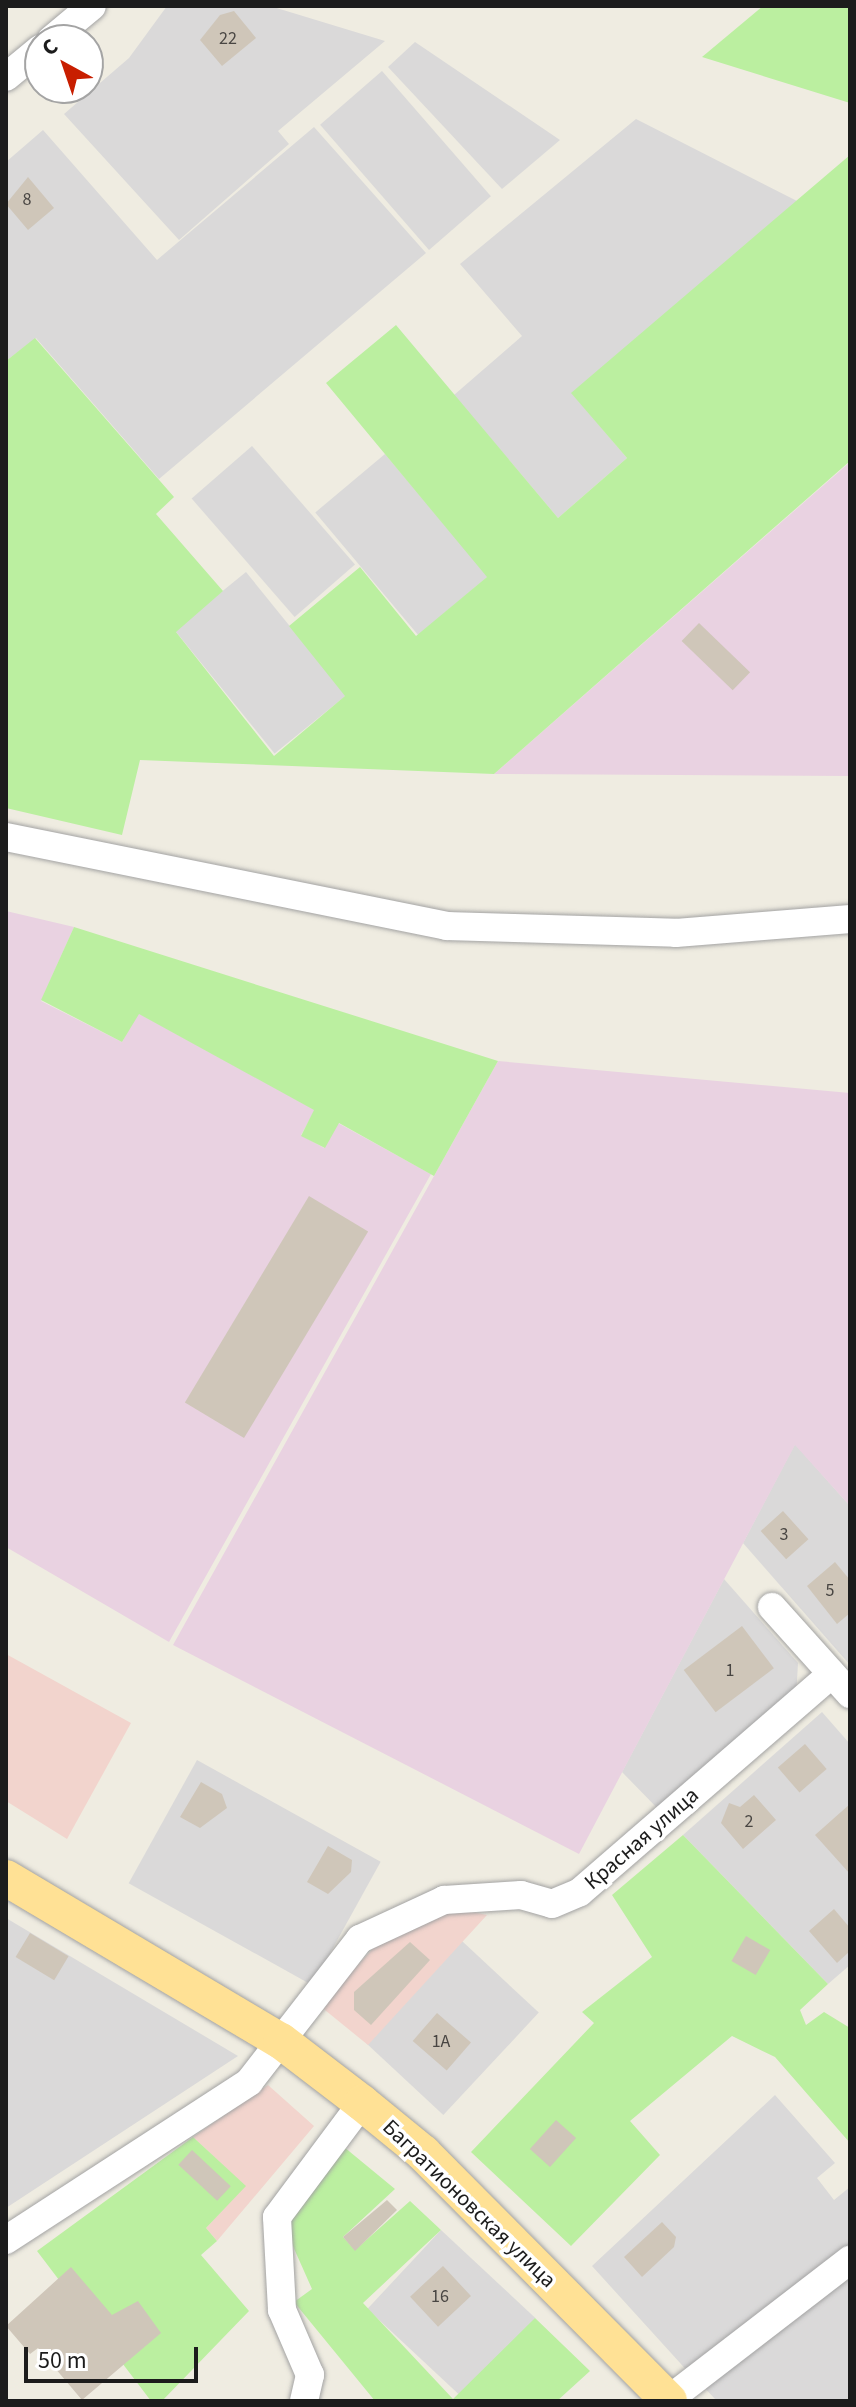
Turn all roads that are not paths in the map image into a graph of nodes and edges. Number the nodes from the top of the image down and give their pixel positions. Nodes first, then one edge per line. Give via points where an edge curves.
1 (92, 6) edge
2 (70, 24) edge
3 (24, 62) edge
4 (6, 77) edge
5 (6, 837) edge
6 (850, 919) edge
7 (772, 1607) dead end
8 (841, 1684) edge
9 (6, 1878) edge
10 (281, 2041) junction
11 (362, 2103) junction
12 (6, 2240) edge
13 (850, 2260) edge
14 (304, 2401) edge
15 (669, 2401) edge

1 - 2 street
3 - 4 street
5 - 6 street via 446,926 676,933
7 - 8 street, Красная улица
8 - 10 street, Красная улица via 580,1892 552,1904 521,1895 444,1900 388,1922 333,1965
9 - 10 main road, Багратионовская улица
10 - 11 main road, Багратионовская улица
10 - 12 street, Красная улица via 249,2082
11 - 14 street via 277,2217 282,2310 310,2375
11 - 15 main road, Багратионовская улица via 423,2153
13 - 15 street

